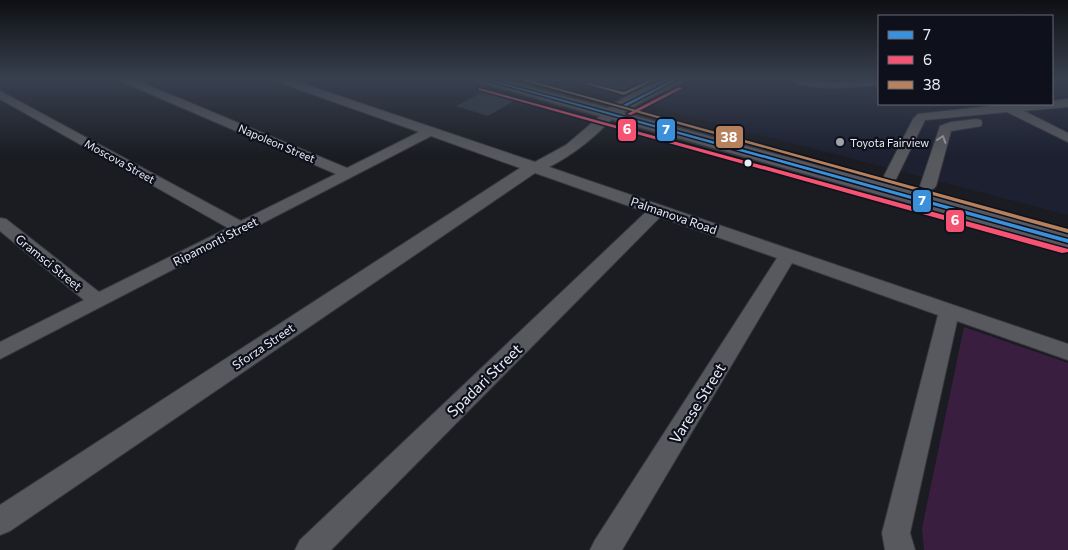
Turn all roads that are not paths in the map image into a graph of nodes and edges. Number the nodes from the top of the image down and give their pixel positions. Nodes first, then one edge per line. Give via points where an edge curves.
1 (19, 105) edge
2 (185, 105) edge
3 (354, 105) edge
4 (599, 105) edge
5 (605, 105) edge
6 (627, 105) edge
7 (1026, 105) edge
8 (1005, 106) edge
9 (618, 109) junction
10 (1068, 116) edge
11 (1030, 119) junction
12 (431, 131) junction
13 (1068, 138) edge
14 (530, 168) junction
15 (348, 173) junction
16 (891, 176) junction
17 (928, 186) junction
18 (658, 210) junction
19 (0, 223) edge
20 (1068, 224) edge
21 (241, 228) junction
22 (1068, 242) edge
23 (788, 255) junction
24 (98, 301) junction
25 (949, 311) junction
26 (0, 351) edge
27 (1068, 352) edge
28 (0, 521) edge
29 (310, 550) edge
30 (605, 550) edge
31 (900, 550) edge

1 - 21 street, Moscova Street
2 - 15 street, Napoleon Street
3 - 12 street, Palmanova Road
4 - 9 main road
5 - 9 main road
6 - 9 main road
7 - 8 street
8 - 11 street
8 - 16 street via 922,117
9 - 14 street, Sforza Street via 600,125
9 - 16 main road
9 - 22 main road
10 - 11 street
11 - 13 street
17 -> 11 street via 946,129
12 - 14 street, Palmanova Road
12 - 15 street, Ripamonti Street
14 - 18 street, Palmanova Road
14 - 28 street, Sforza Street
15 - 21 street, Ripamonti Street
16 - 17 main road
17 - 20 main road
18 - 23 street, Palmanova Road
18 - 29 street, Spadari Street
19 - 24 street, Gramsci Street
21 - 24 street, Ripamonti Street
23 - 25 street, Palmanova Road
23 - 30 street, Varese Street
24 - 26 street, Ripamonti Street
25 - 27 street, Palmanova Road
25 - 31 street via 896,533

